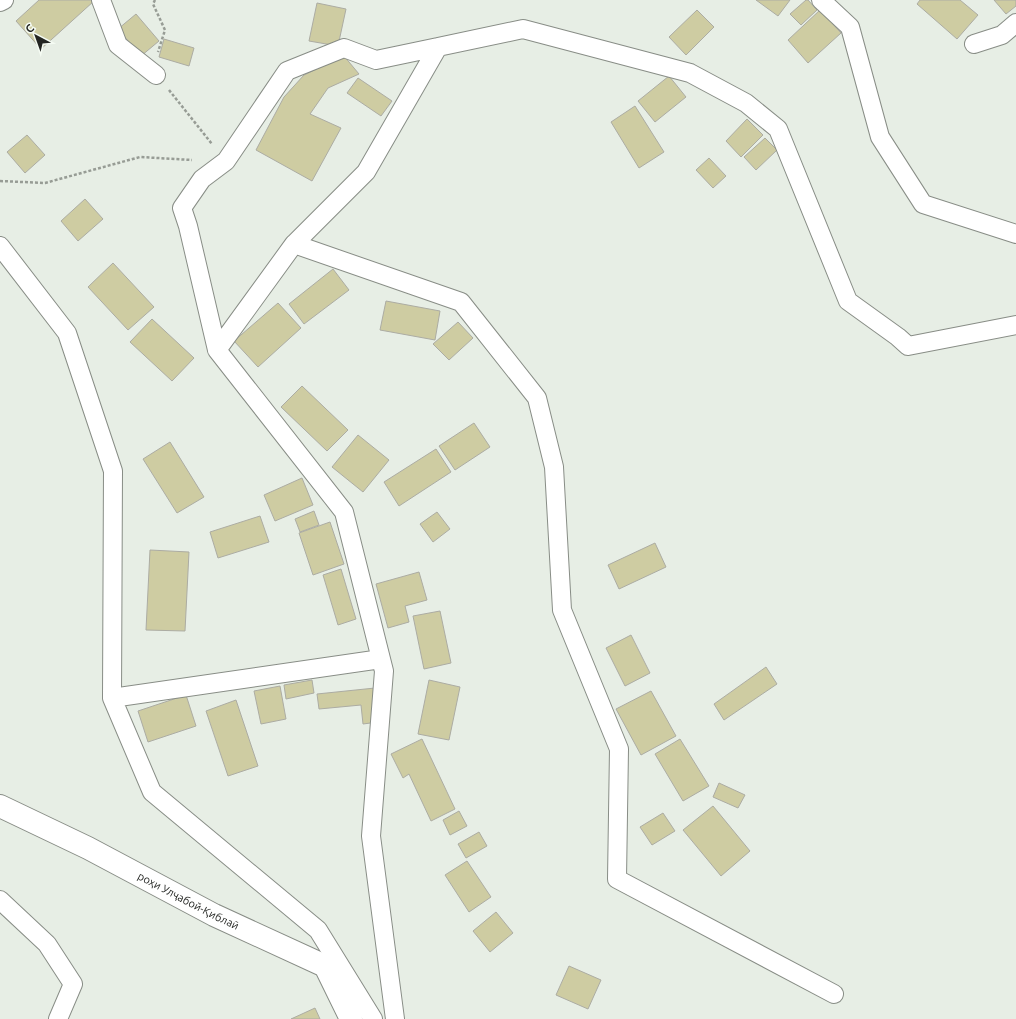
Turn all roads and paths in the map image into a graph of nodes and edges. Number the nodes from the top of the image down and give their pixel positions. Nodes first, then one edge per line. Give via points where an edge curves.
1 (4, 0) edge
2 (101, 0) edge
3 (155, 0) edge
4 (821, 0) edge
5 (0, 2) edge
6 (1016, 23) edge
7 (974, 44) dead end
8 (438, 47) junction
9 (156, 75) junction
10 (226, 161) junction
11 (0, 181) edge
12 (1016, 234) edge
13 (294, 244) junction
14 (0, 246) edge
15 (1016, 325) edge
16 (217, 350) junction
17 (380, 659) junction
18 (112, 698) junction
19 (0, 806) edge
20 (0, 900) edge
21 (834, 994) dead end
22 (58, 1019) edge
23 (351, 1019) edge
24 (373, 1019) edge
25 (396, 1019) edge

1 - 5 street
2 - 9 street via 118,45
3 - 9 path via 153,4 165,30 157,55
4 - 12 street via 850,27 880,137 923,204
6 - 7 street via 1002,35
8 - 10 street via 376,60 344,48 287,71
8 - 13 street via 366,172
8 - 15 street via 523,29 690,73 746,103 778,129 848,301 908,346
9 - 10 path
10 - 11 path via 140,157 45,183
10 - 16 street via 202,179 182,208
13 - 16 street
13 - 21 street via 461,302 537,398 554,467 562,610 619,749 616,879
14 - 18 street via 66,333 114,470
16 - 17 street via 344,512
17 - 18 street
17 - 25 street via 384,672 371,836
18 - 24 street via 152,792 318,930
19 - 23 street, роҳи Улҷабой-Қиблаӣ via 88,848 214,915 326,966
20 - 22 street via 47,944 73,984

